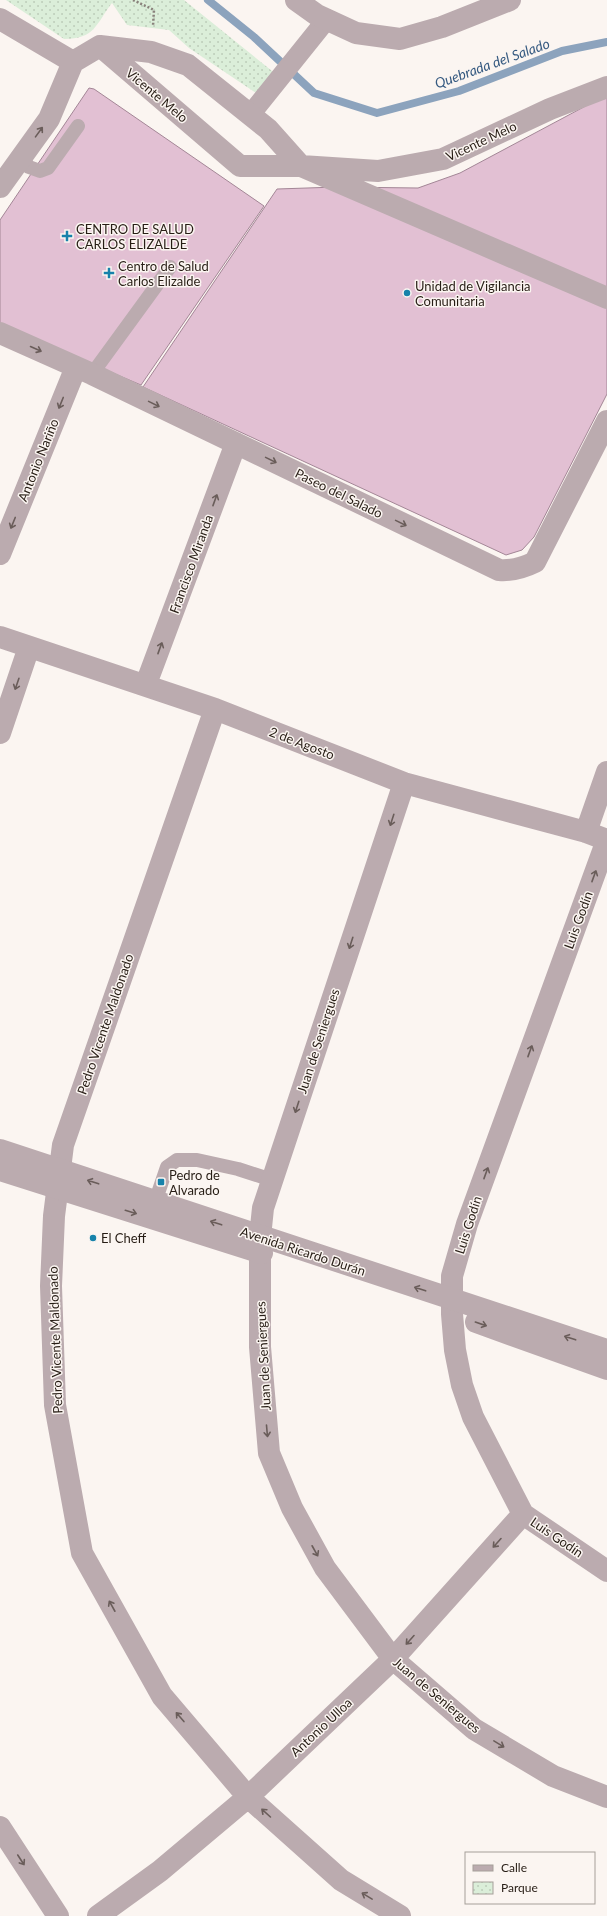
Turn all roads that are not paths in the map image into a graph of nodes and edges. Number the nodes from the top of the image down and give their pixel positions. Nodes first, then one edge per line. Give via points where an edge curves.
1 (296, 0) edge
2 (510, 0) edge
3 (0, 19) edge
4 (327, 19) junction
5 (100, 46) junction
6 (73, 62) junction
7 (607, 87) edge
8 (250, 115) junction
9 (78, 126) dead end
10 (21, 158) junction
11 (301, 166) junction
12 (0, 187) edge
13 (170, 267) dead end
14 (607, 298) edge
15 (0, 333) edge
16 (84, 370) junction
17 (607, 421) edge
18 (236, 443) junction
19 (0, 554) edge
20 (0, 637) edge
21 (29, 647) junction
22 (146, 684) junction
23 (215, 709) junction
24 (0, 733) edge
25 (607, 772) edge
26 (404, 783) junction
27 (586, 832) junction
28 (607, 840) edge
29 (0, 1150) edge
30 (0, 1170) edge
31 (58, 1180) junction
32 (272, 1180) junction
33 (155, 1202) junction
34 (260, 1245) junction
35 (452, 1306) junction
36 (607, 1350) edge
37 (607, 1369) edge
38 (523, 1514) junction
39 (607, 1571) edge
40 (393, 1659) junction
41 (248, 1797) junction
42 (607, 1797) edge
43 (0, 1827) edge
44 (58, 1916) edge
45 (98, 1916) edge
46 (400, 1916) edge

1 - 4 street
2 - 4 street via 442,27 400,39 356,33
3 - 6 street
4 - 8 street
5 - 6 street
5 - 8 street, Vicente Melo via 151,52 188,65
5 - 11 street, Vicente Melo via 240,166
10 -> 6 street via 49,119
7 - 11 street, Vicente Melo via 550,109 443,159 378,171
8 - 11 street, Vicente Melo via 268,129
9 - 10 lane via 48,168 40,172 29,167
10 - 12 street
11 - 14 street
13 - 16 lane
15 -> 16 street, Paseo del Salado
16 -> 18 street, Paseo del Salado
16 -> 19 street, Antonio Nariño
18 -> 17 street, Paseo del Salado via 499,570 512,571 535,562
22 -> 18 street, Francisco Miranda
20 - 21 street, 2 de Agosto
21 - 22 street, 2 de Agosto
21 -> 24 street
22 - 23 street, 2 de Agosto
23 - 26 street, 2 de Agosto
23 - 31 street, Pedro Vicente Maldonado via 63,1145
25 - 27 street
26 - 27 street, 2 de Agosto
26 -> 32 street, Juan de Seniergues
27 - 28 street, 2 de Agosto
35 -> 28 street, Luis Godín via 452,1276 467,1224
29 - 31 street, Avenida Ricardo Durán
30 - 31 street, Avenida Ricardo Durán
33 -> 31 street, Avenida Ricardo Durán
31 -> 34 street, Avenida Ricardo Durán
41 -> 31 street, Pedro Vicente Maldonado via 162,1696 82,1553 55,1405 51,1286
32 - 33 lane via 197,1160 177,1160 168,1167
32 - 34 street, Juan de Seniergues via 263,1208
34 -> 33 street, Avenida Ricardo Durán
34 - 35 street, Avenida Ricardo Durán
34 -> 40 street, Juan de Seniergues via 260,1347 269,1453 292,1508 325,1568
36 -> 35 street, Avenida Ricardo Durán
35 -> 37 street, Avenida Ricardo Durán
35 - 38 street, Luis Godín via 456,1357 462,1385 473,1417
38 - 39 street, Luis Godín
38 -> 40 street, Antonio Ulloa
40 - 41 street, Antonio Ulloa
40 -> 42 street, Juan de Seniergues via 474,1729 553,1776
41 - 45 street, Antonio Ulloa via 160,1871
46 -> 41 street, Pedro Vicente Maldonado via 341,1880
43 -> 44 street

